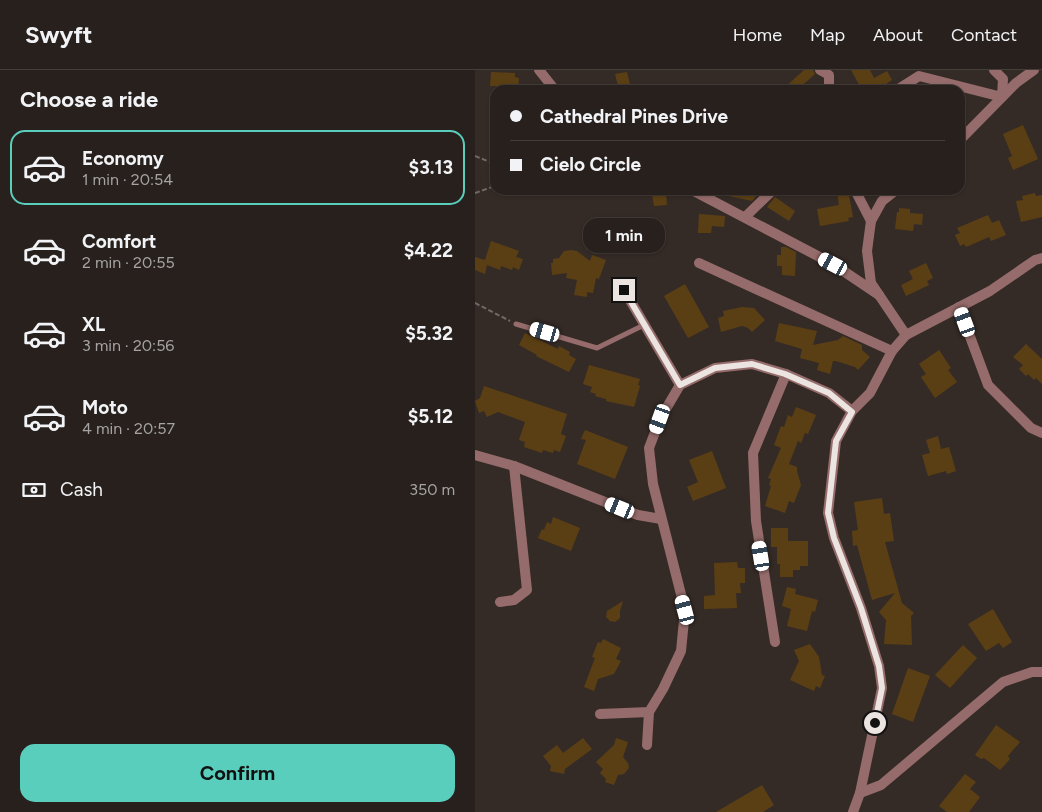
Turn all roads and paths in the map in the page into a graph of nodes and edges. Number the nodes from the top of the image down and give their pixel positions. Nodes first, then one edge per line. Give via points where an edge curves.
1 (539, 70) edge
2 (994, 70) edge
3 (1034, 70) edge
4 (824, 72) edge
5 (551, 85) edge
6 (828, 85) edge
7 (905, 85) edge
8 (955, 85) edge
9 (965, 88) edge
10 (1002, 97) junction
11 (965, 135) edge
12 (475, 156) edge
13 (490, 162) edge
14 (490, 188) edge
15 (475, 193) edge
16 (702, 195) edge
17 (768, 195) edge
18 (858, 195) edge
19 (890, 195) edge
20 (745, 217) junction
21 (871, 221) junction
22 (1042, 258) edge
23 (699, 263) dead end
24 (624, 290) dead end
25 (879, 295) junction
26 (475, 303) edge
27 (959, 307) junction
28 (516, 324) joint
29 (644, 325) junction
30 (907, 335) junction
31 (892, 351) junction
32 (785, 374) junction
33 (680, 385) junction
34 (852, 412) junction
35 (1042, 433) edge
36 (475, 455) edge
37 (514, 466) junction
38 (661, 519) junction
39 (500, 602) dead end
40 (775, 642) dead end
41 (1042, 672) edge
42 (649, 712) junction
43 (600, 714) dead end
44 (647, 745) dead end
45 (860, 793) junction
46 (853, 812) edge

1 - 5 street
2 - 10 street via 1003,79
3 - 10 street
4 - 6 street
7 - 8 street via 919,76
9 - 10 street
10 - 11 street
12 - 13 path
14 - 15 path
16 - 20 street
17 - 20 street
18 - 21 street
19 - 21 street via 882,201
20 - 25 street via 833,264
21 - 25 street via 867,251 871,283
22 - 27 street
23 - 31 street
24 - 29 street
25 - 30 street
26 - 28 path
27 - 30 street
27 - 35 street via 988,385 1031,428
28 - 29 lane via 597,348
29 - 33 street
30 - 31 street
31 - 34 street via 870,394
32 - 33 street via 752,364 715,368
32 - 34 street via 829,393
32 - 40 street via 753,452 756,521
33 - 38 street via 660,419 649,448
34 - 45 street via 836,441 828,513 879,666 882,688
36 - 37 street
37 - 38 street via 638,515
37 - 39 street via 527,590 514,600
38 - 42 street via 685,610 681,651
41 - 45 street via 1003,682 881,785
42 - 43 street
42 - 44 street
45 - 46 street

